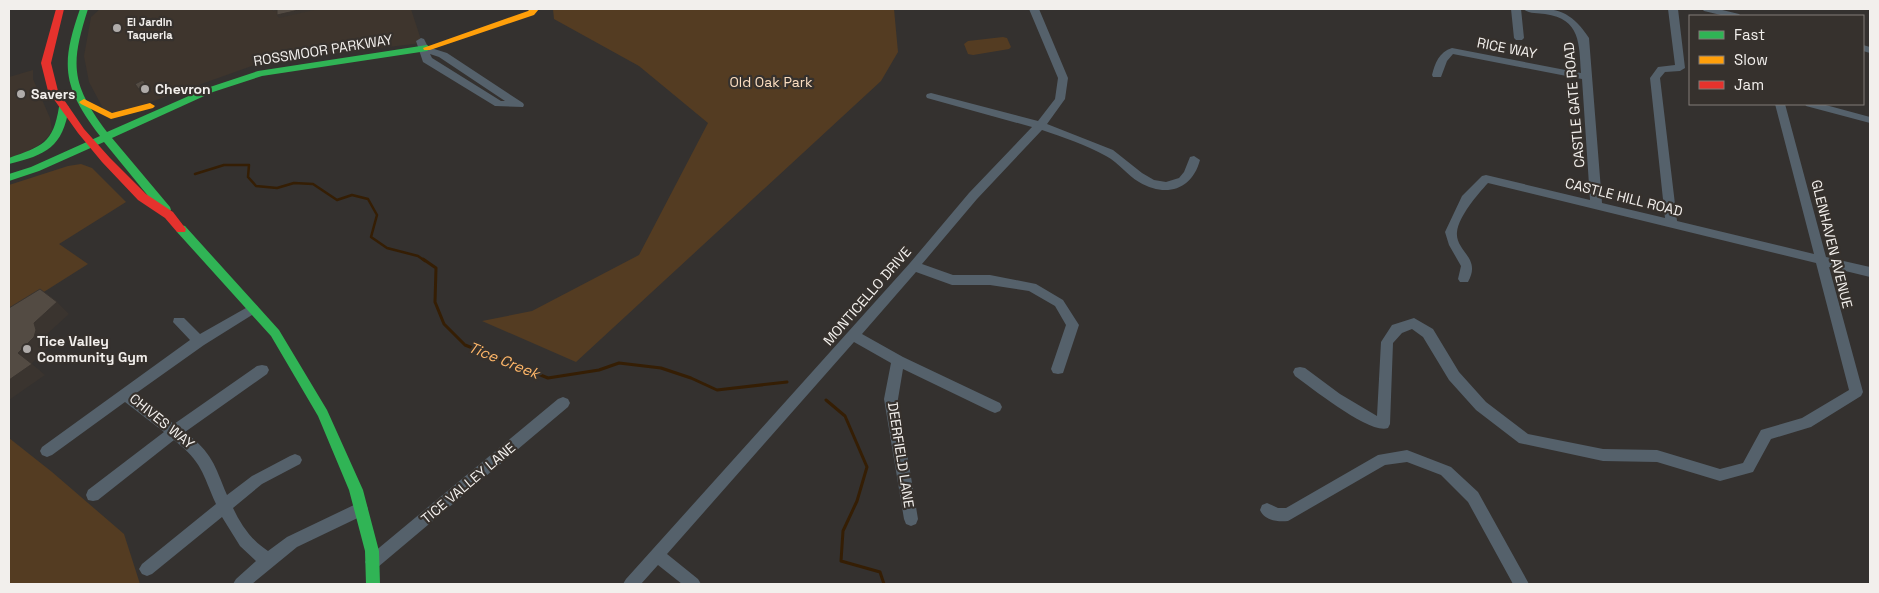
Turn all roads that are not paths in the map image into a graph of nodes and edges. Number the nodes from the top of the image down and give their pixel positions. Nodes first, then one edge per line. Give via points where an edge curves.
1 (60, 9) edge
2 (72, 9) edge
3 (84, 9) edge
4 (524, 9) edge
5 (536, 9) edge
6 (1034, 9) edge
7 (1516, 9) edge
8 (1531, 9) edge
9 (1673, 9) edge
10 (1706, 9) edge
11 (1732, 15) edge
12 (76, 37) junction
13 (1518, 38) dead end
14 (422, 45) junction
15 (1685, 70) edge
16 (1437, 75) dead end
17 (1587, 77) junction
18 (931, 96) dead end
19 (82, 101) junction
20 (1780, 105) edge
21 (1814, 105) edge
22 (150, 106) junction
23 (64, 107) junction
24 (161, 112) junction
25 (1870, 120) edge
26 (1041, 124) junction
27 (104, 133) junction
28 (89, 140) junction
29 (1194, 160) dead end
30 (9, 161) edge
31 (131, 164) junction
32 (9, 167) edge
33 (36, 169) junction
34 (116, 170) junction
35 (9, 178) edge
36 (1596, 205) junction
37 (169, 215) junction
38 (1672, 225) junction
39 (1820, 259) junction
40 (914, 266) junction
41 (1870, 272) edge
42 (1464, 279) dead end
43 (253, 309) junction
44 (179, 322) dead end
45 (853, 335) junction
46 (199, 341) junction
47 (898, 360) junction
48 (1058, 369) dead end
49 (262, 370) dead end
50 (1300, 372) dead end
51 (125, 394) junction
52 (563, 403) dead end
53 (995, 407) dead end
54 (175, 432) junction
55 (47, 451) dead end
56 (295, 460) dead end
57 (93, 495) dead end
58 (225, 504) junction
59 (361, 509) junction
60 (1267, 510) dead end
61 (911, 520) dead end
62 (657, 555) junction
63 (268, 560) junction
64 (373, 562) junction
65 (147, 569) dead end
66 (241, 584) edge
67 (373, 584) edge
68 (631, 584) edge
69 (693, 584) edge
70 (1520, 584) edge

1 - 23 street via 46,63 53,91
2 - 12 street via 68,25
3 - 12 street
4 - 14 street, ROSSMOOR PARKWAY
5 - 14 street, ROSSMOOR PARKWAY
6 - 26 street, MONTICELLO DRIVE via 1062,78 1060,99
7 - 13 street
8 - 17 street, CASTLE GATE ROAD via 1562,15 1575,23 1584,38
9 - 15 street
10 - 11 street
12 - 19 street via 71,62 74,89
14 - 14 street via 427,60 500,104 519,105
14 - 22 street, ROSSMOOR PARKWAY via 260,64
14 - 24 street, ROSSMOOR PARKWAY via 262,73 210,90
15 - 38 street via 1662,69 1655,78
16 - 17 street, RICE WAY via 1442,60 1452,52
17 - 36 street, CASTLE GATE ROAD
18 - 26 street
19 - 22 street via 109,117
19 - 27 street
20 - 39 street, GLENHAVEN AVENUE
21 - 25 street
22 - 27 street, ROSSMOOR PARKWAY
23 - 28 street
23 - 30 street via 60,132 55,138 37,151
24 - 27 street, ROSSMOOR PARKWAY
24 - 31 street via 127,142
26 - 29 street via 1111,154 1141,179 1160,185 1179,184 1191,174
26 - 40 street, MONTICELLO DRIVE via 973,196
27 - 28 street, ROSSMOOR PARKWAY
27 - 31 street
28 - 32 street, ROSSMOOR PARKWAY
28 - 33 street, ROSSMOOR PARKWAY
28 - 34 street
31 - 37 street via 156,192
33 - 34 street via 89,160
33 - 35 street, ROSSMOOR PARKWAY
34 - 37 street via 142,197
36 - 38 street, CASTLE HILL ROAD
36 - 42 street, CASTLE HILL ROAD via 1486,179 1466,198 1451,232 1457,250 1468,266
37 - 43 street
38 - 39 street, CASTLE HILL ROAD
39 - 41 street, CASTLE HILL ROAD
39 - 50 street, GLENHAVEN AVENUE via 1856,392 1806,423 1766,434 1748,468 1720,475 1657,456 1603,455 1524,439 1481,406 1454,376 1428,333 1414,323 1397,329 1387,342 1383,424 1335,398
40 - 45 street, MONTICELLO DRIVE
40 - 48 street via 952,280 990,280 1032,287 1059,303 1073,325
43 - 46 street, CHIVES WAY
43 - 59 street via 275,333 324,414
44 - 46 street
45 - 47 street
45 - 62 street, MONTICELLO DRIVE
46 - 51 street, CHIVES WAY
47 - 53 street
47 - 61 street, DEERFIELD LANE via 891,399
49 - 54 street
51 - 54 street, CHIVES WAY
51 - 55 street
52 - 64 street, TICE VALLEY LANE
54 - 57 street
54 - 58 street, CHIVES WAY via 205,460
56 - 58 street via 258,480
58 - 63 street, CHIVES WAY via 240,535 256,553
58 - 65 street
59 - 63 street via 292,542
59 - 64 street
60 - 70 street via 1277,515 1288,514 1383,459 1407,456 1446,471 1473,497
62 - 68 street, MONTICELLO DRIVE
62 - 69 street
63 - 66 street
64 - 67 street

